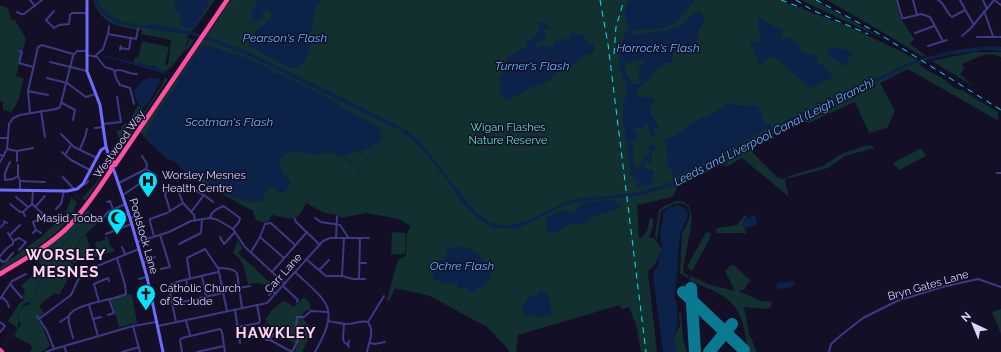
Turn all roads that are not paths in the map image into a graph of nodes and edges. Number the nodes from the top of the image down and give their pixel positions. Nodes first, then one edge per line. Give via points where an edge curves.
1 (30, 0) edge
2 (42, 0) edge
3 (88, 0) edge
4 (224, 0) edge
5 (227, 0) edge
6 (897, 0) edge
7 (913, 0) edge
8 (938, 0) edge
9 (960, 0) edge
10 (983, 0) edge
11 (994, 0) edge
12 (1001, 5) edge
13 (35, 6) junction
14 (987, 9) junction
15 (965, 10) junction
16 (984, 11) junction
17 (17, 12) dead end
18 (53, 13) dead end
19 (87, 13) junction
20 (916, 15) junction
21 (974, 24) junction
22 (109, 26) dead end
23 (934, 26) junction
24 (138, 29) dead end
25 (204, 31) junction
26 (915, 33) dead end
27 (108, 34) junction
28 (962, 36) dead end
29 (993, 36) junction
30 (977, 37) dead end
31 (1001, 37) edge
32 (131, 38) junction
33 (947, 40) dead end
34 (943, 41) junction
35 (928, 46) dead end
36 (120, 48) dead end
37 (19, 51) dead end
38 (87, 51) junction
39 (74, 54) junction
40 (87, 56) junction
41 (95, 56) junction
42 (50, 62) dead end
43 (33, 67) junction
44 (71, 67) junction
45 (87, 71) junction
46 (115, 72) junction
47 (127, 73) junction
48 (135, 74) dead end
49 (124, 76) dead end
50 (47, 78) dead end
51 (67, 83) junction
52 (28, 91) junction
53 (96, 94) junction
54 (48, 95) dead end
55 (118, 97) dead end
56 (62, 103) junction
57 (134, 104) dead end
58 (41, 111) junction
59 (30, 113) junction
60 (73, 120) dead end
61 (103, 126) junction
62 (95, 128) dead end
63 (86, 131) dead end
64 (61, 134) dead end
65 (45, 137) dead end
66 (0, 138) edge
67 (8, 138) junction
68 (71, 144) junction
69 (106, 147) junction
70 (32, 148) dead end
71 (80, 148) junction
72 (7, 149) junction
73 (17, 151) junction
74 (62, 152) dead end
75 (0, 155) edge
76 (65, 155) junction
77 (4, 156) junction
78 (143, 157) dead end
79 (97, 158) junction
80 (0, 162) edge
81 (10, 162) dead end
82 (17, 162) dead end
83 (18, 165) dead end
84 (146, 169) junction
85 (90, 170) junction
86 (997, 173) dead end
87 (1001, 173) edge
88 (156, 175) dead end
89 (18, 176) junction
90 (63, 177) dead end
91 (20, 181) junction
92 (45, 182) dead end
93 (119, 183) junction
94 (138, 184) dead end
95 (193, 189) dead end
96 (0, 190) edge
97 (20, 190) junction
98 (33, 190) junction
99 (64, 191) junction
100 (73, 191) junction
101 (122, 195) junction
102 (45, 196) dead end
103 (204, 196) junction
104 (16, 197) dead end
105 (109, 201) dead end
106 (213, 202) dead end
107 (183, 203) junction
108 (10, 204) dead end
109 (32, 204) junction
110 (125, 204) junction
111 (36, 206) junction
112 (28, 207) junction
113 (56, 209) dead end
114 (83, 209) junction
115 (113, 209) junction
116 (170, 211) junction
117 (23, 212) junction
118 (191, 212) junction
119 (43, 214) junction
120 (129, 214) junction
121 (140, 215) dead end
122 (25, 216) dead end
123 (337, 216) dead end
124 (117, 218) dead end
125 (130, 218) junction
126 (210, 218) junction
127 (315, 218) dead end
128 (202, 219) junction
129 (295, 219) dead end
130 (196, 220) junction
131 (52, 221) dead end
132 (100, 221) dead end
133 (5, 222) dead end
134 (132, 224) junction
135 (336, 224) junction
136 (20, 225) dead end
137 (0, 226) edge
138 (233, 229) junction
139 (4, 230) dead end
140 (36, 230) junction
141 (235, 232) junction
142 (307, 232) junction
143 (33, 233) dead end
144 (40, 233) dead end
145 (106, 234) dead end
146 (160, 235) junction
147 (154, 236) junction
148 (220, 237) dead end
149 (260, 237) junction
150 (336, 238) junction
151 (344, 238) junction
152 (348, 238) junction
153 (360, 238) junction
154 (369, 238) dead end
155 (13, 241) junction
156 (137, 242) junction
157 (179, 244) dead end
158 (319, 244) junction
159 (295, 245) junction
160 (122, 247) dead end
161 (139, 249) junction
162 (20, 250) dead end
163 (251, 252) junction
164 (12, 253) dead end
165 (125, 254) junction
166 (0, 256) edge
167 (154, 257) dead end
168 (117, 258) junction
169 (284, 258) junction
170 (0, 259) edge
171 (306, 259) junction
172 (327, 260) dead end
173 (143, 263) junction
174 (359, 263) junction
175 (366, 263) dead end
176 (82, 268) dead end
177 (218, 268) junction
178 (161, 269) dead end
179 (319, 270) junction
180 (0, 271) edge
181 (83, 272) junction
182 (218, 272) junction
183 (272, 272) junction
184 (295, 272) junction
185 (0, 274) edge
186 (26, 274) dead end
187 (202, 276) junction
188 (342, 276) junction
189 (147, 277) junction
190 (190, 278) junction
191 (139, 279) dead end
192 (359, 279) junction
193 (365, 279) dead end
194 (186, 280) junction
195 (109, 281) dead end
196 (10, 284) junction
197 (284, 285) junction
198 (250, 286) dead end
199 (1001, 287) edge
200 (240, 288) junction
201 (188, 290) dead end
202 (223, 293) junction
203 (269, 294) dead end
204 (276, 294) junction
205 (21, 296) dead end
206 (206, 296) junction
207 (384, 296) dead end
208 (1, 298) edge
209 (109, 299) junction
210 (99, 302) junction
211 (297, 302) dead end
212 (173, 304) junction
213 (89, 305) junction
214 (257, 305) junction
215 (9, 307) dead end
216 (242, 308) junction
217 (235, 310) junction
218 (227, 312) junction
219 (328, 312) junction
220 (108, 315) dead end
221 (37, 316) dead end
222 (69, 316) junction
223 (156, 316) junction
224 (101, 317) dead end
225 (39, 319) junction
226 (93, 320) junction
227 (186, 320) junction
228 (328, 321) junction
229 (0, 322) edge
230 (60, 322) dead end
231 (176, 322) junction
232 (368, 322) junction
233 (148, 323) junction
234 (158, 324) junction
235 (344, 324) junction
236 (134, 326) junction
237 (238, 327) junction
238 (1, 333) edge
239 (273, 334) dead end
240 (190, 335) junction
241 (98, 336) junction
242 (73, 338) dead end
243 (266, 340) dead end
244 (270, 340) junction
245 (350, 342) dead end
246 (369, 342) junction
247 (240, 343) dead end
248 (384, 343) dead end
249 (64, 346) junction
250 (224, 346) junction
251 (139, 347) junction
252 (54, 348) junction
253 (46, 352) edge
254 (66, 352) edge
255 (122, 352) edge
256 (140, 352) edge
257 (163, 352) edge
258 (182, 352) edge
259 (196, 352) edge
260 (225, 352) edge
261 (292, 352) edge
262 (315, 352) edge
263 (367, 352) edge
264 (829, 352) edge

1 - 13 street
2 - 13 street
3 - 19 main road, Poolstock Lane
4 - 25 highway, Westwood Way
5 - 25 highway, Westwood Way
6 - 20 street via 902,18
7 - 20 street
8 - 15 street via 942,2 949,16
9 - 15 street
10 - 14 street
11 - 12 street
11 - 14 street
13 - 17 street via 24,14
14 - 16 street
15 - 21 street
16 - 21 street
16 - 29 street
18 - 19 street via 46,20 54,28 69,24 72,13
19 - 38 main road, Poolstock Lane
20 - 23 street via 930,17
21 - 28 street
22 - 27 street
23 - 26 street
23 - 34 street
24 - 32 street via 137,40
25 - 114 highway, Westwood Way
27 - 32 street
27 - 41 street via 103,49
29 - 30 street
29 - 31 street
32 - 36 street via 127,50
33 - 34 street
34 - 35 street
37 - 43 street via 22,52 19,63
38 - 39 street via 78,51
38 - 40 main road, Poolstock Lane
39 - 43 street via 41,45
39 - 44 street
40 - 41 street
40 - 45 main road, Poolstock Lane
41 - 46 street via 105,67
42 - 44 street
43 - 52 street
44 - 45 street
44 - 51 street
45 - 53 main road, Poolstock Lane
46 - 47 street via 122,69
46 - 57 street via 120,85 130,88
47 - 48 street
47 - 49 street
50 - 51 street
51 - 53 street via 86,97
51 - 56 street
52 - 54 street
52 - 59 street
53 - 61 main road, Poolstock Lane via 102,111
55 - 61 street via 121,123
56 - 58 street via 58,109
56 - 60 street via 76,110
58 - 59 street
58 - 65 street
59 - 67 street via 18,115 11,120
61 - 62 street
61 - 69 main road, Poolstock Lane
63 - 71 street
64 - 68 street
66 - 67 street
67 - 72 street
68 - 71 street
68 - 76 street
69 - 79 main road
69 - 93 main road, Poolstock Lane
70 - 73 street
71 - 79 street
72 - 73 street
72 - 77 street
73 - 82 street
74 - 76 street
75 - 77 street
76 - 85 street
77 - 80 street
78 - 84 street via 147,164
79 - 85 main road
81 - 89 street via 4,180
83 - 89 street
84 - 88 street
84 - 93 street
85 - 100 main road via 86,182
86 - 87 street
89 - 91 street
90 - 100 street via 72,185
91 - 92 street
91 - 97 street
93 - 101 main road, Poolstock Lane
94 - 101 street
95 - 103 street
96 - 97 main road
97 - 98 main road
98 - 99 main road
98 - 109 street
99 - 100 main road
99 - 113 street via 61,204
101 - 110 main road, Poolstock Lane
102 - 111 street
103 - 106 street
103 - 118 street
104 - 112 street
105 - 115 street
107 - 116 street
107 - 116 street via 178,190 167,191 165,194
107 - 118 street
108 - 117 street
109 - 111 street
109 - 112 street
110 - 115 street
110 - 120 main road, Poolstock Lane
111 - 119 street
112 - 117 street
114 - 180 highway, Westwood Way via 48,241
114 - 185 highway, Westwood Way via 50,243
115 - 132 street
116 - 147 street via 150,220
117 - 122 street
118 - 130 street
119 - 131 street
119 - 140 street via 33,222
120 - 124 street
120 - 125 main road, Poolstock Lane
121 - 125 street
123 - 135 street
125 - 134 main road, Poolstock Lane
126 - 128 street
126 - 138 street
126 - 138 street via 213,212 223,206 240,218
127 - 135 street via 321,222
128 - 130 street
128 - 157 street via 202,233
129 - 142 street
130 - 146 street
133 - 137 street
134 - 145 street
134 - 156 main road, Poolstock Lane
135 - 150 street
135 - 152 street via 340,225
136 - 155 street via 9,234
137 - 139 street
138 - 141 street
140 - 143 street
140 - 144 street
141 - 148 street via 225,245
141 - 163 street
142 - 158 street
142 - 159 street
146 - 147 street
146 - 178 street via 170,267
147 - 156 street
149 - 159 street via 265,224 271,223
149 - 163 street
149 - 169 street
150 - 151 street, Carr Lane
150 - 158 street, Carr Lane via 327,239
151 - 152 street, Carr Lane
151 - 188 street
152 - 153 street, Carr Lane
153 - 154 street, Carr Lane
153 - 174 street
155 - 162 street via 20,238 26,242
155 - 166 street
156 - 161 main road, Poolstock Lane
158 - 171 street, Carr Lane
159 - 169 street
160 - 165 street
161 - 165 street
161 - 173 main road, Poolstock Lane
163 - 183 street
164 - 170 street via 6,261 2,262
165 - 168 street
167 - 173 street
168 - 181 street
168 - 209 street via 127,293
169 - 183 street
171 - 179 street
171 - 184 street, Carr Lane
172 - 179 street
173 - 189 main road, Poolstock Lane
174 - 175 street
174 - 192 street
176 - 181 street
177 - 182 street
177 - 190 street via 207,250 203,249 187,258
177 - 200 street via 235,271
179 - 188 street via 326,276
181 - 225 street via 71,295
182 - 187 street
182 - 202 street
183 - 197 street
184 - 197 street, Carr Lane
184 - 219 street via 323,298
186 - 196 street
187 - 190 street
187 - 206 street
188 - 192 street
189 - 191 street
189 - 223 main road, Poolstock Lane
190 - 194 street
192 - 193 street
194 - 201 street
194 - 212 street via 170,286
195 - 210 street via 108,278 94,284
196 - 205 street
196 - 208 street
197 - 204 street, Carr Lane
197 - 211 street via 298,300
198 - 200 street
199 - 264 street, Bryn Gates Lane via 978,279 897,301 863,318 831,344
200 - 216 street
202 - 206 street
202 - 218 street
203 - 204 street via 273,291
204 - 214 street, Carr Lane via 267,303
206 - 212 street
207 - 232 street
208 - 215 street
209 - 210 street
209 - 220 street via 114,313
210 - 213 street
212 - 231 street
213 - 222 street via 79,308
213 - 226 street
214 - 216 street, Carr Lane
214 - 237 street via 259,323
216 - 217 street, Carr Lane
217 - 218 street, Carr Lane
217 - 237 street
218 - 227 street, Carr Lane
219 - 228 street
219 - 261 street via 311,311 304,317 297,318 296,327 299,334
221 - 225 street
222 - 230 street
222 - 242 street
223 - 233 street
223 - 234 main road, Poolstock Lane
224 - 226 street
225 - 252 street
226 - 241 street
227 - 231 street, Carr Lane
227 - 240 street
228 - 235 street
228 - 262 street
229 - 238 street via 5,326
231 - 234 street, Carr Lane
232 - 235 street
232 - 246 street via 372,329
233 - 234 street, Carr Lane
233 - 236 street, Carr Lane
234 - 257 main road, Poolstock Lane
235 - 245 street via 342,338 348,346
236 - 241 street, Carr Lane
236 - 251 street
237 - 247 street
239 - 244 street
240 - 250 street via 220,329
240 - 258 street via 180,340
241 - 249 street, Carr Lane
243 - 244 street
244 - 261 street
246 - 248 street
246 - 263 street
249 - 252 street, Carr Lane
249 - 254 street
250 - 259 street
250 - 260 street
251 - 255 street
251 - 256 street
252 - 253 street, Carr Lane

